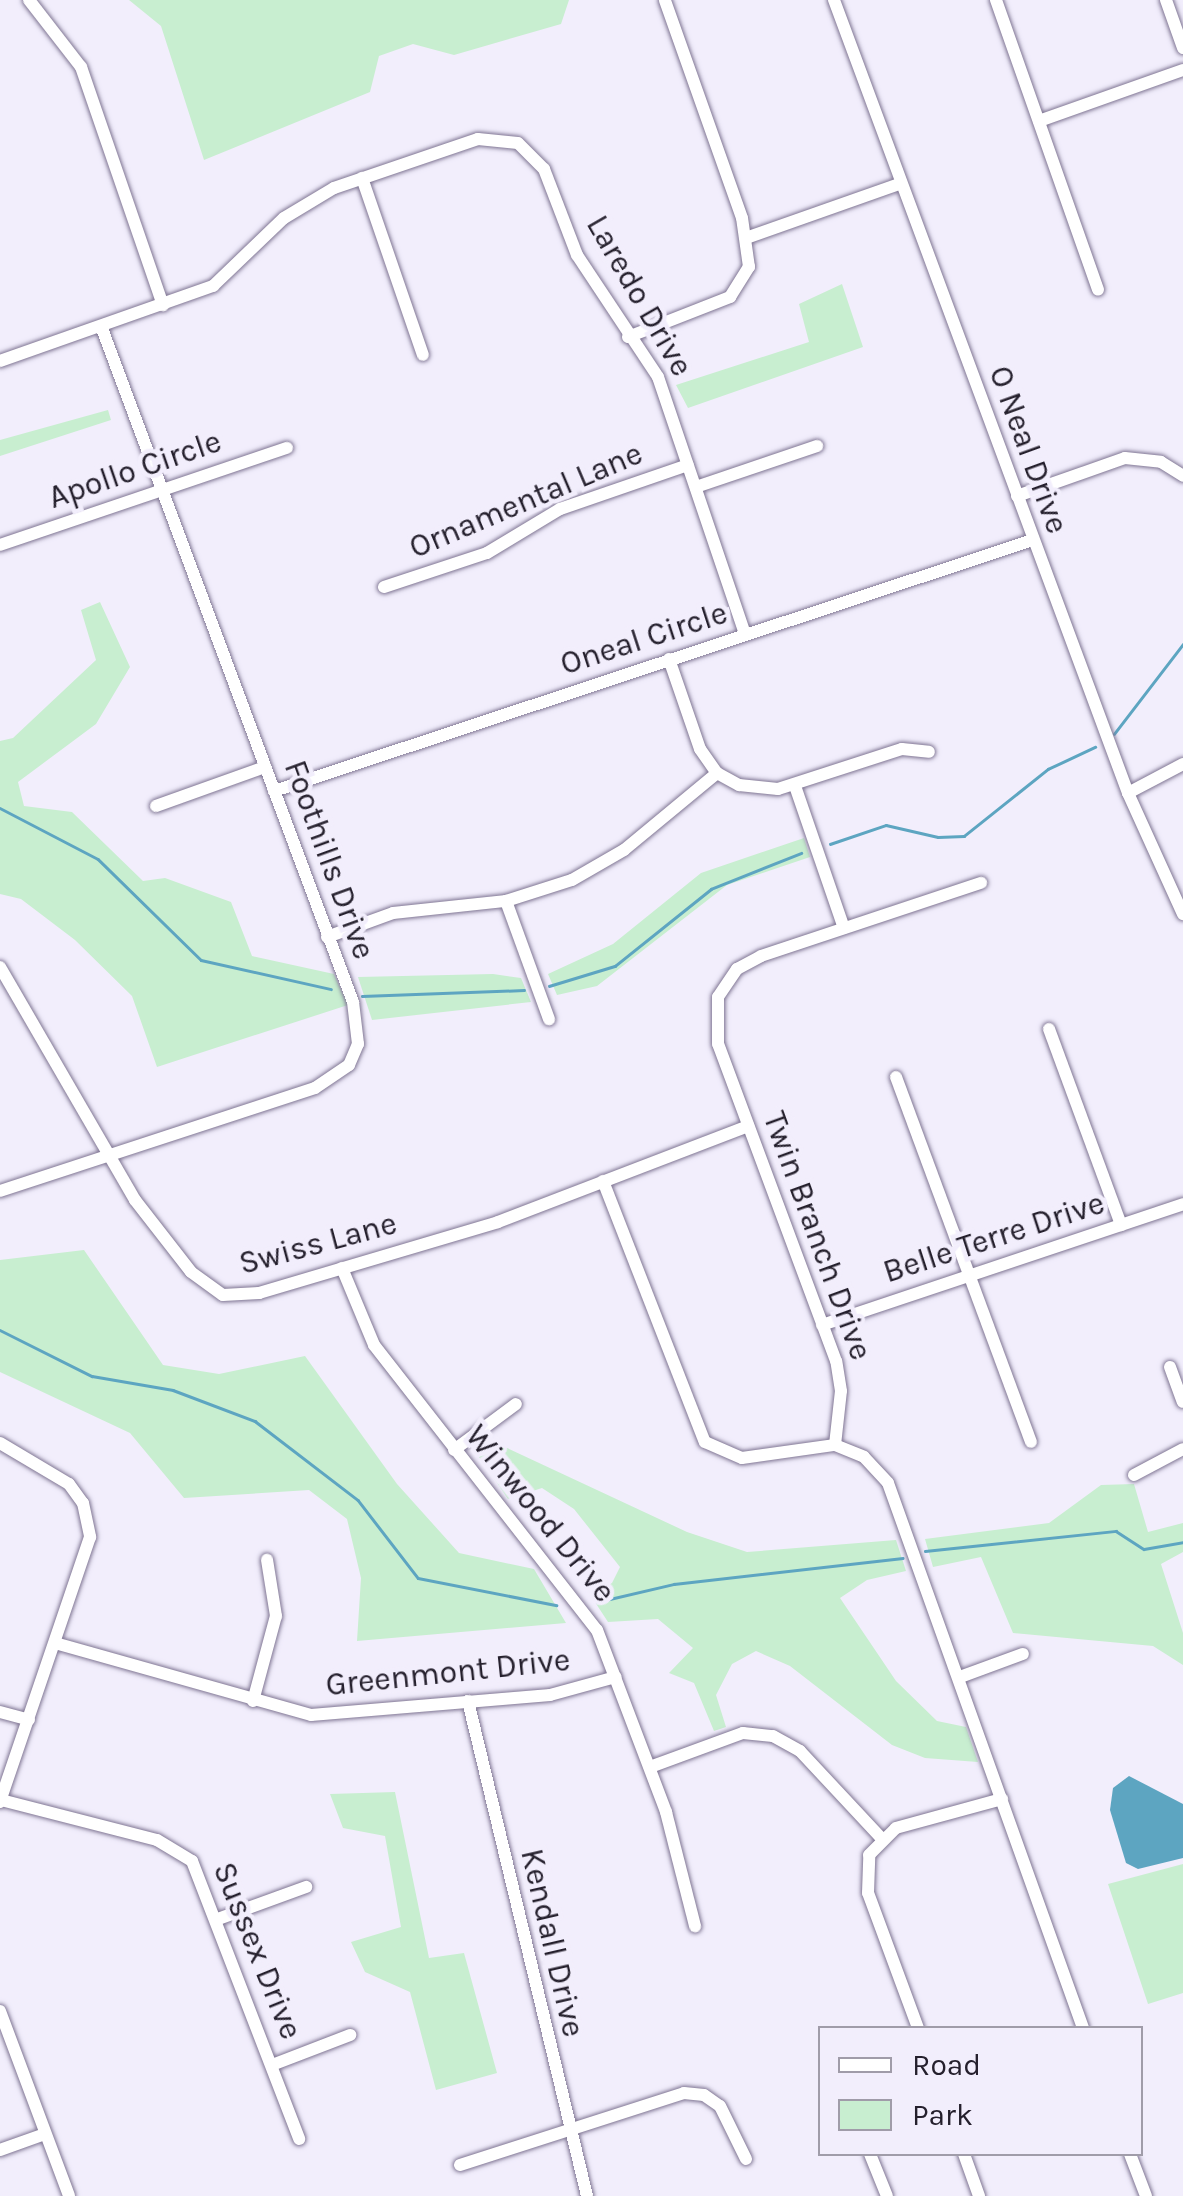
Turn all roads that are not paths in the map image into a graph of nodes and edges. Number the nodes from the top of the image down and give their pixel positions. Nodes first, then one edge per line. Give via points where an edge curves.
1 (29, 0) edge
2 (665, 0) edge
3 (834, 0) edge
4 (996, 0) edge
5 (1166, 0) edge
6 (1183, 48) edge
7 (1183, 70) edge
8 (1039, 121) junction
9 (362, 178) junction
10 (899, 184) junction
11 (746, 238) junction
12 (1098, 290) dead end
13 (163, 306) junction
14 (101, 326) junction
15 (628, 337) junction
16 (424, 354) dead end
17 (0, 359) edge
18 (817, 446) dead end
19 (287, 448) dead end
20 (688, 464) junction
21 (1183, 476) edge
22 (696, 487) junction
23 (162, 490) junction
24 (1017, 496) junction
25 (1032, 540) junction
26 (0, 544) edge
27 (384, 587) dead end
28 (744, 634) junction
29 (669, 659) junction
30 (929, 752) dead end
31 (1183, 764) edge
32 (265, 768) junction
33 (717, 773) junction
34 (796, 786) junction
35 (274, 791) junction
36 (1128, 793) junction
37 (156, 806) dead end
38 (981, 883) dead end
39 (506, 901) junction
40 (1183, 914) edge
41 (844, 928) junction
42 (328, 937) junction
43 (0, 967) edge
44 (549, 1019) dead end
45 (1049, 1029) dead end
46 (896, 1077) dead end
47 (748, 1126) junction
48 (109, 1156) junction
49 (602, 1181) junction
50 (0, 1191) edge
51 (1183, 1204) edge
52 (1121, 1224) junction
53 (342, 1268) junction
54 (969, 1274) junction
55 (822, 1324) junction
56 (1170, 1368) dead end
57 (1183, 1402) edge
58 (516, 1404) dead end
59 (0, 1442) edge
60 (1031, 1442) dead end
61 (835, 1445) junction
62 (1183, 1449) edge
63 (454, 1450) junction
64 (1134, 1475) dead end
65 (267, 1560) dead end
66 (56, 1644) junction
67 (1023, 1654) dead end
68 (616, 1677) junction
69 (960, 1677) junction
70 (254, 1701) junction
71 (468, 1701) junction
72 (0, 1712) edge
73 (29, 1720) junction
74 (650, 1767) junction
75 (1002, 1799) junction
76 (0, 1801) edge
77 (881, 1838) junction
78 (306, 1887) dead end
79 (218, 1919) junction
80 (695, 1926) dead end
81 (0, 2011) edge
82 (917, 2026) edge
83 (1082, 2026) edge
84 (350, 2035) dead end
85 (272, 2065) junction
86 (566, 2126) junction
87 (45, 2134) junction
88 (299, 2139) dead end
89 (0, 2150) edge
90 (871, 2156) edge
91 (965, 2156) edge
92 (1131, 2156) edge
93 (746, 2159) dead end
94 (460, 2164) dead end
95 (70, 2196) edge
96 (587, 2196) edge
97 (886, 2196) edge
98 (979, 2196) edge
99 (1146, 2196) edge

1 - 13 street via 81,66
2 - 11 street
3 - 10 street, O Neal Drive
4 - 8 street
5 - 6 street
7 - 8 street
8 - 12 street
9 - 13 street, Laredo Drive via 303,204 230,274
9 - 15 street, Laredo Drive via 478,139 518,143 544,169 577,255
9 - 16 street
10 - 11 street
10 - 24 street, O Neal Drive
11 - 15 street via 750,267 730,297
13 - 14 street, Laredo Drive
14 - 17 street, Laredo Drive
14 - 23 street, Foothills Drive
15 - 20 street, Laredo Drive via 658,377
18 - 22 street
19 - 23 street, Apollo Circle
20 - 22 street, Laredo Drive
20 - 27 street, Ornamental Lane via 560,509 487,553
21 - 24 street via 1161,462 1124,458
22 - 28 street, Laredo Drive
23 - 26 street, Apollo Circle
23 - 32 street, Foothills Drive
24 - 25 street, O Neal Drive
25 - 28 street, Oneal Circle
25 - 36 street, O Neal Drive
28 - 29 street, Oneal Circle
29 - 33 street via 694,737
29 - 35 street, Oneal Circle
30 - 34 street via 902,749
31 - 36 street
32 - 35 street, Foothills Drive
32 - 37 street
33 - 34 street via 750,788
33 - 39 street via 602,865
34 - 41 street
35 - 42 street, Foothills Drive
36 - 40 street, O Neal Drive
38 - 41 street, Twin Branch Drive
39 - 42 street via 393,913
39 - 44 street
41 - 47 street, Twin Branch Drive via 747,962 723,986 715,1032
42 - 48 street, Foothills Drive via 358,1018 349,1066 315,1088
43 - 48 street, Swiss Lane
45 - 52 street
46 - 54 street
47 - 49 street, Swiss Lane
47 - 55 street, Twin Branch Drive
48 - 50 street, Foothills Drive
48 - 53 street, Swiss Lane via 146,1216 212,1291 259,1293
49 - 53 street, Swiss Lane via 498,1222
49 - 61 street via 705,1442 742,1458
51 - 52 street, Belle Terre Drive
52 - 54 street, Belle Terre Drive
53 - 63 street, Winwood Drive via 374,1345
54 - 55 street, Belle Terre Drive
54 - 60 street
55 - 61 street, Twin Branch Drive via 840,1377
56 - 57 street
58 - 63 street
59 - 66 street via 60,1476 87,1514 88,1552
61 - 69 street via 864,1457 888,1483
62 - 64 street
63 - 68 street, Winwood Drive via 574,1594
65 - 70 street via 276,1616
66 - 70 street, Greenmont Drive
66 - 73 street
67 - 69 street
68 - 71 street, Greenmont Drive via 550,1695
68 - 74 street, Winwood Drive
69 - 75 street
70 - 71 street, Greenmont Drive via 311,1716
71 - 86 street, Kendall Drive
72 - 73 street
73 - 76 street
74 - 77 street via 744,1733 773,1736 800,1752
74 - 80 street, Winwood Drive
75 - 77 street via 908,1824
75 - 83 street
76 - 79 street, Sussex Drive via 170,1845 198,1870
77 - 82 street via 869,1854 865,1882
78 - 79 street
79 - 85 street, Sussex Drive
81 - 87 street
84 - 85 street
85 - 88 street, Sussex Drive
86 - 93 street via 684,2093 704,2094 727,2114
86 - 94 street
86 - 96 street, Kendall Drive
87 - 89 street
87 - 95 street
90 - 97 street
91 - 98 street
92 - 99 street

